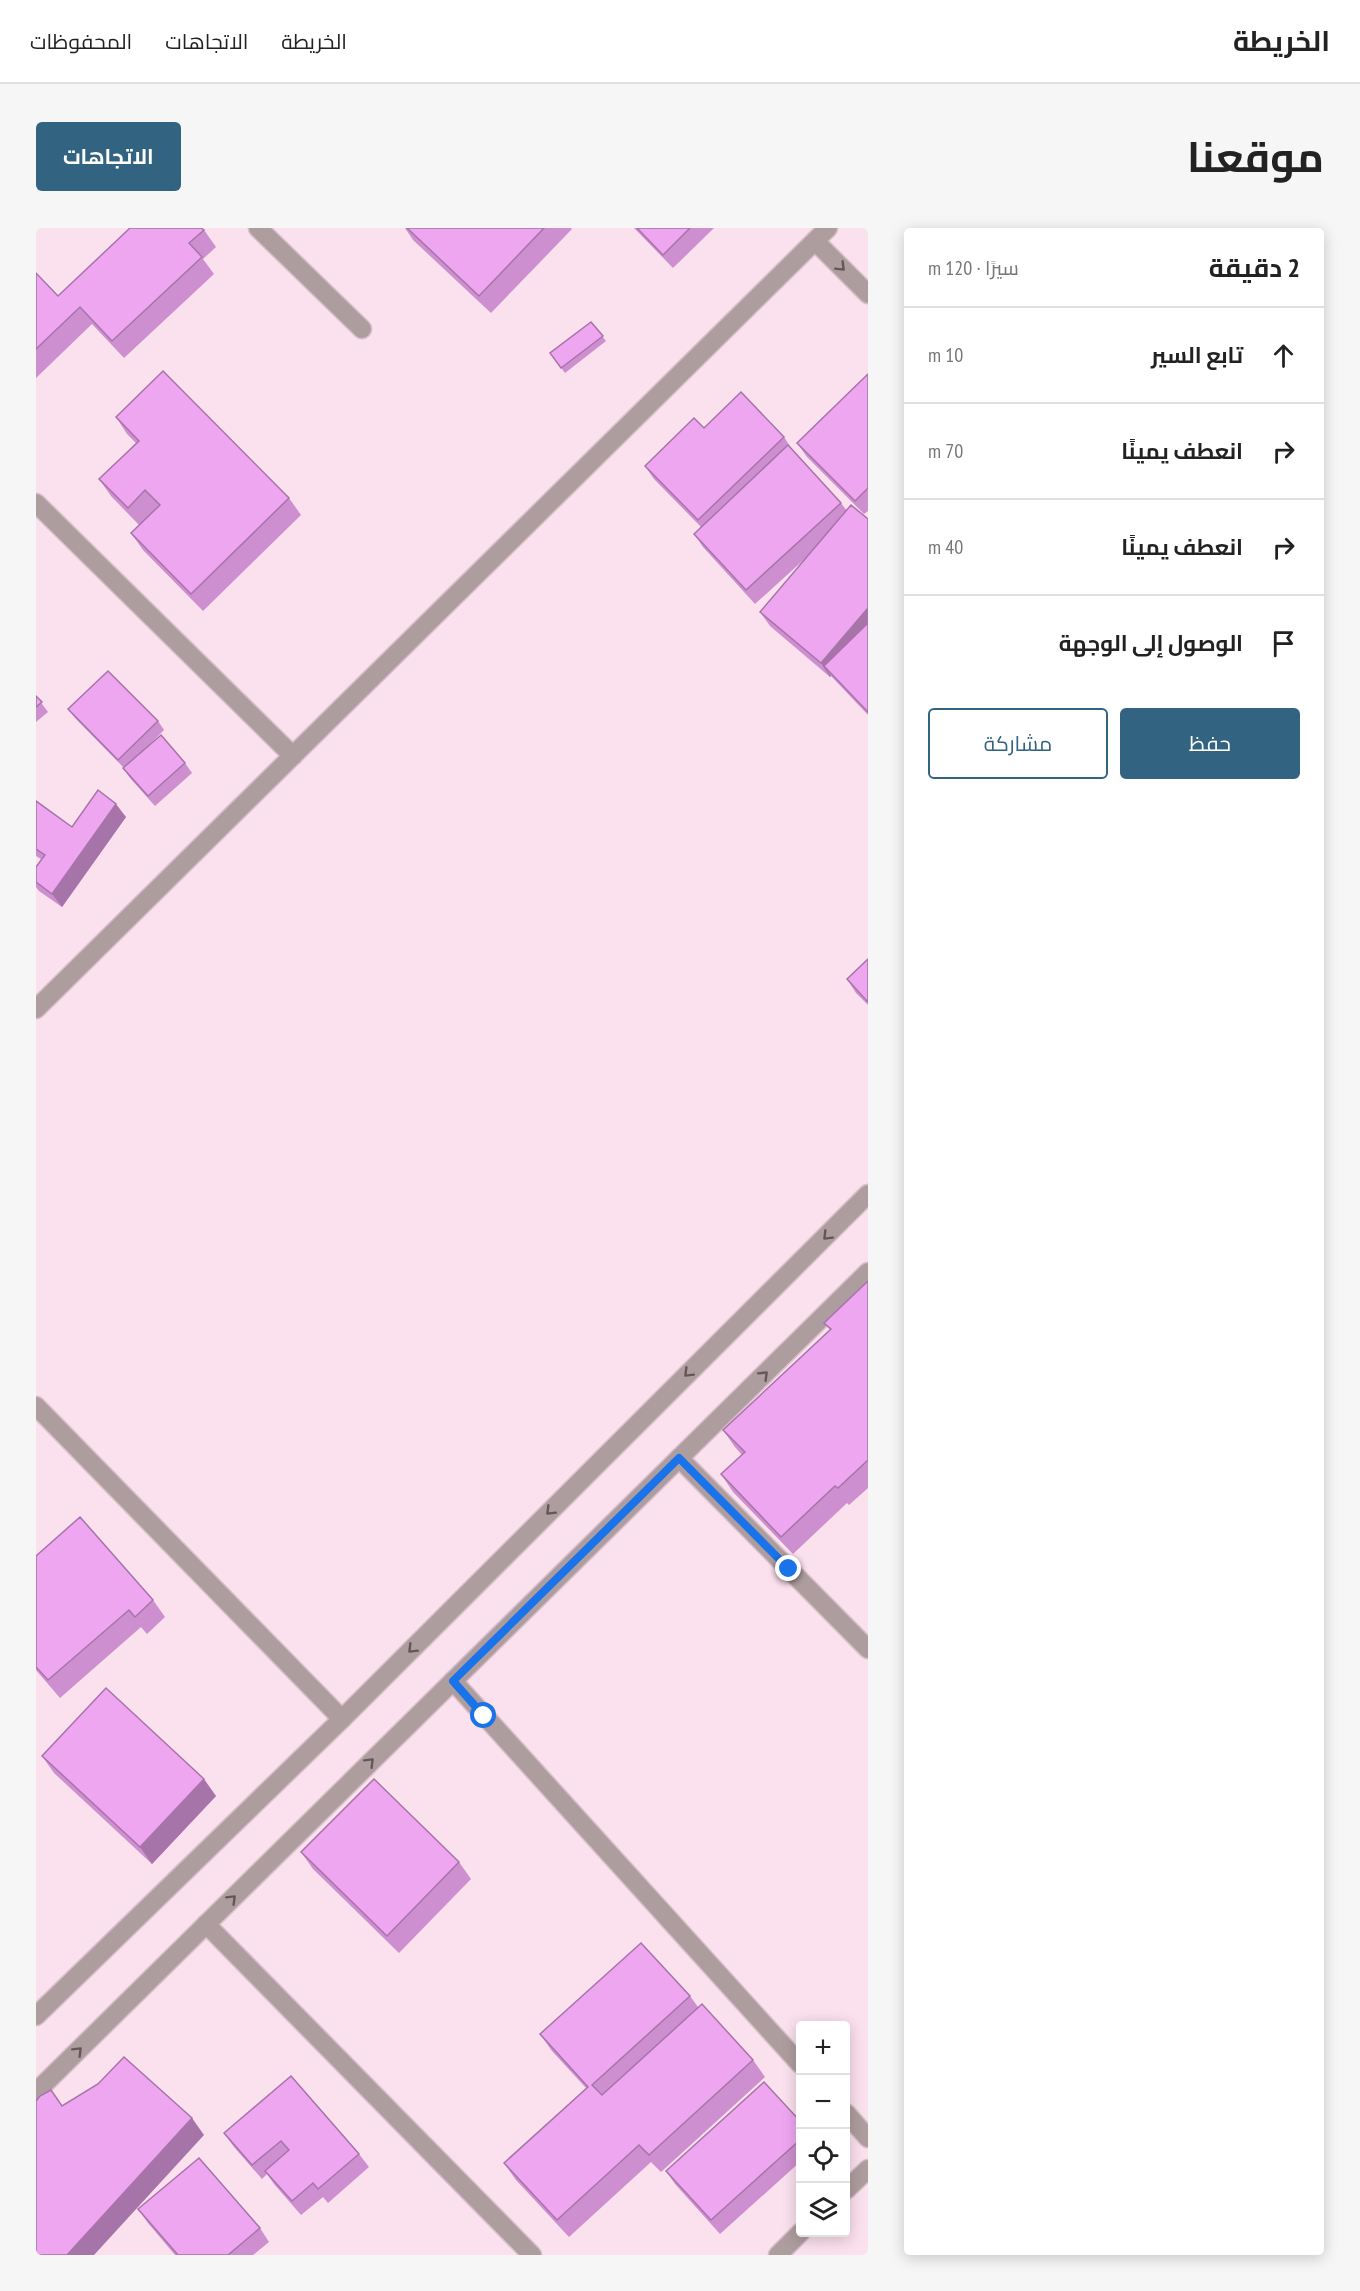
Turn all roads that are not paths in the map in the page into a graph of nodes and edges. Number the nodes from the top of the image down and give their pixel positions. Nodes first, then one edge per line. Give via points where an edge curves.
1 (258, 228) edge
2 (828, 228) edge
3 (815, 241) junction
4 (868, 294) edge
5 (362, 329) dead end
6 (36, 502) edge
7 (293, 756) junction
8 (36, 1009) edge
9 (868, 1194) edge
10 (868, 1272) edge
11 (36, 1406) edge
12 (679, 1458) junction
13 (868, 1649) edge
14 (453, 1681) junction
15 (342, 1719) junction
16 (206, 1924) junction
17 (36, 2016) edge
18 (796, 2058) edge
19 (36, 2092) edge
20 (850, 2118) edge
21 (868, 2138) edge
22 (868, 2169) edge
23 (850, 2186) edge
24 (796, 2237) edge
25 (532, 2255) edge
26 (778, 2255) edge

1 - 5 street
2 - 3 street
3 -> 4 street
3 - 7 street
6 - 7 street
7 - 8 street
9 -> 15 street
12 -> 10 street
11 - 15 street
12 - 13 street
12 - 14 street
16 -> 14 street
14 - 18 street
15 - 17 street
19 -> 16 street
16 - 25 street
20 - 21 street
22 - 23 street
24 - 26 street

